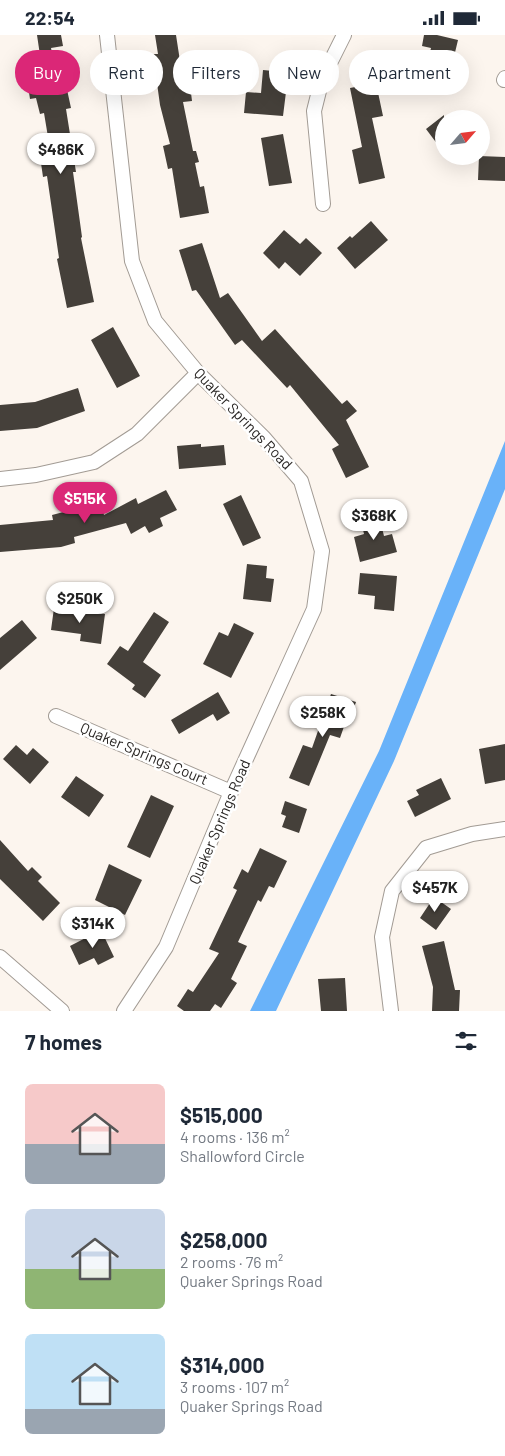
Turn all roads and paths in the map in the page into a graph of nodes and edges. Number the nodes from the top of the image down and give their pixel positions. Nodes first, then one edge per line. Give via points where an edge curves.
1 (107, 35) edge
2 (344, 35) edge
3 (323, 204) dead end
4 (198, 373) junction
5 (0, 479) edge
6 (56, 716) dead end
7 (231, 792) junction
8 (505, 829) edge
9 (0, 957) edge
10 (62, 1011) edge
11 (124, 1011) edge
12 (391, 1011) edge

1 - 4 street, Quaker Springs Road via 132,261 155,321
2 - 3 street via 322,79 314,111
4 - 5 street via 137,434 94,462
4 - 7 street, Quaker Springs Road via 302,481 322,551 314,609
6 - 7 street, Quaker Springs Court
7 - 11 street, Quaker Springs Road via 166,947
8 - 12 street via 472,834 426,848 392,891 382,937
9 - 10 street

